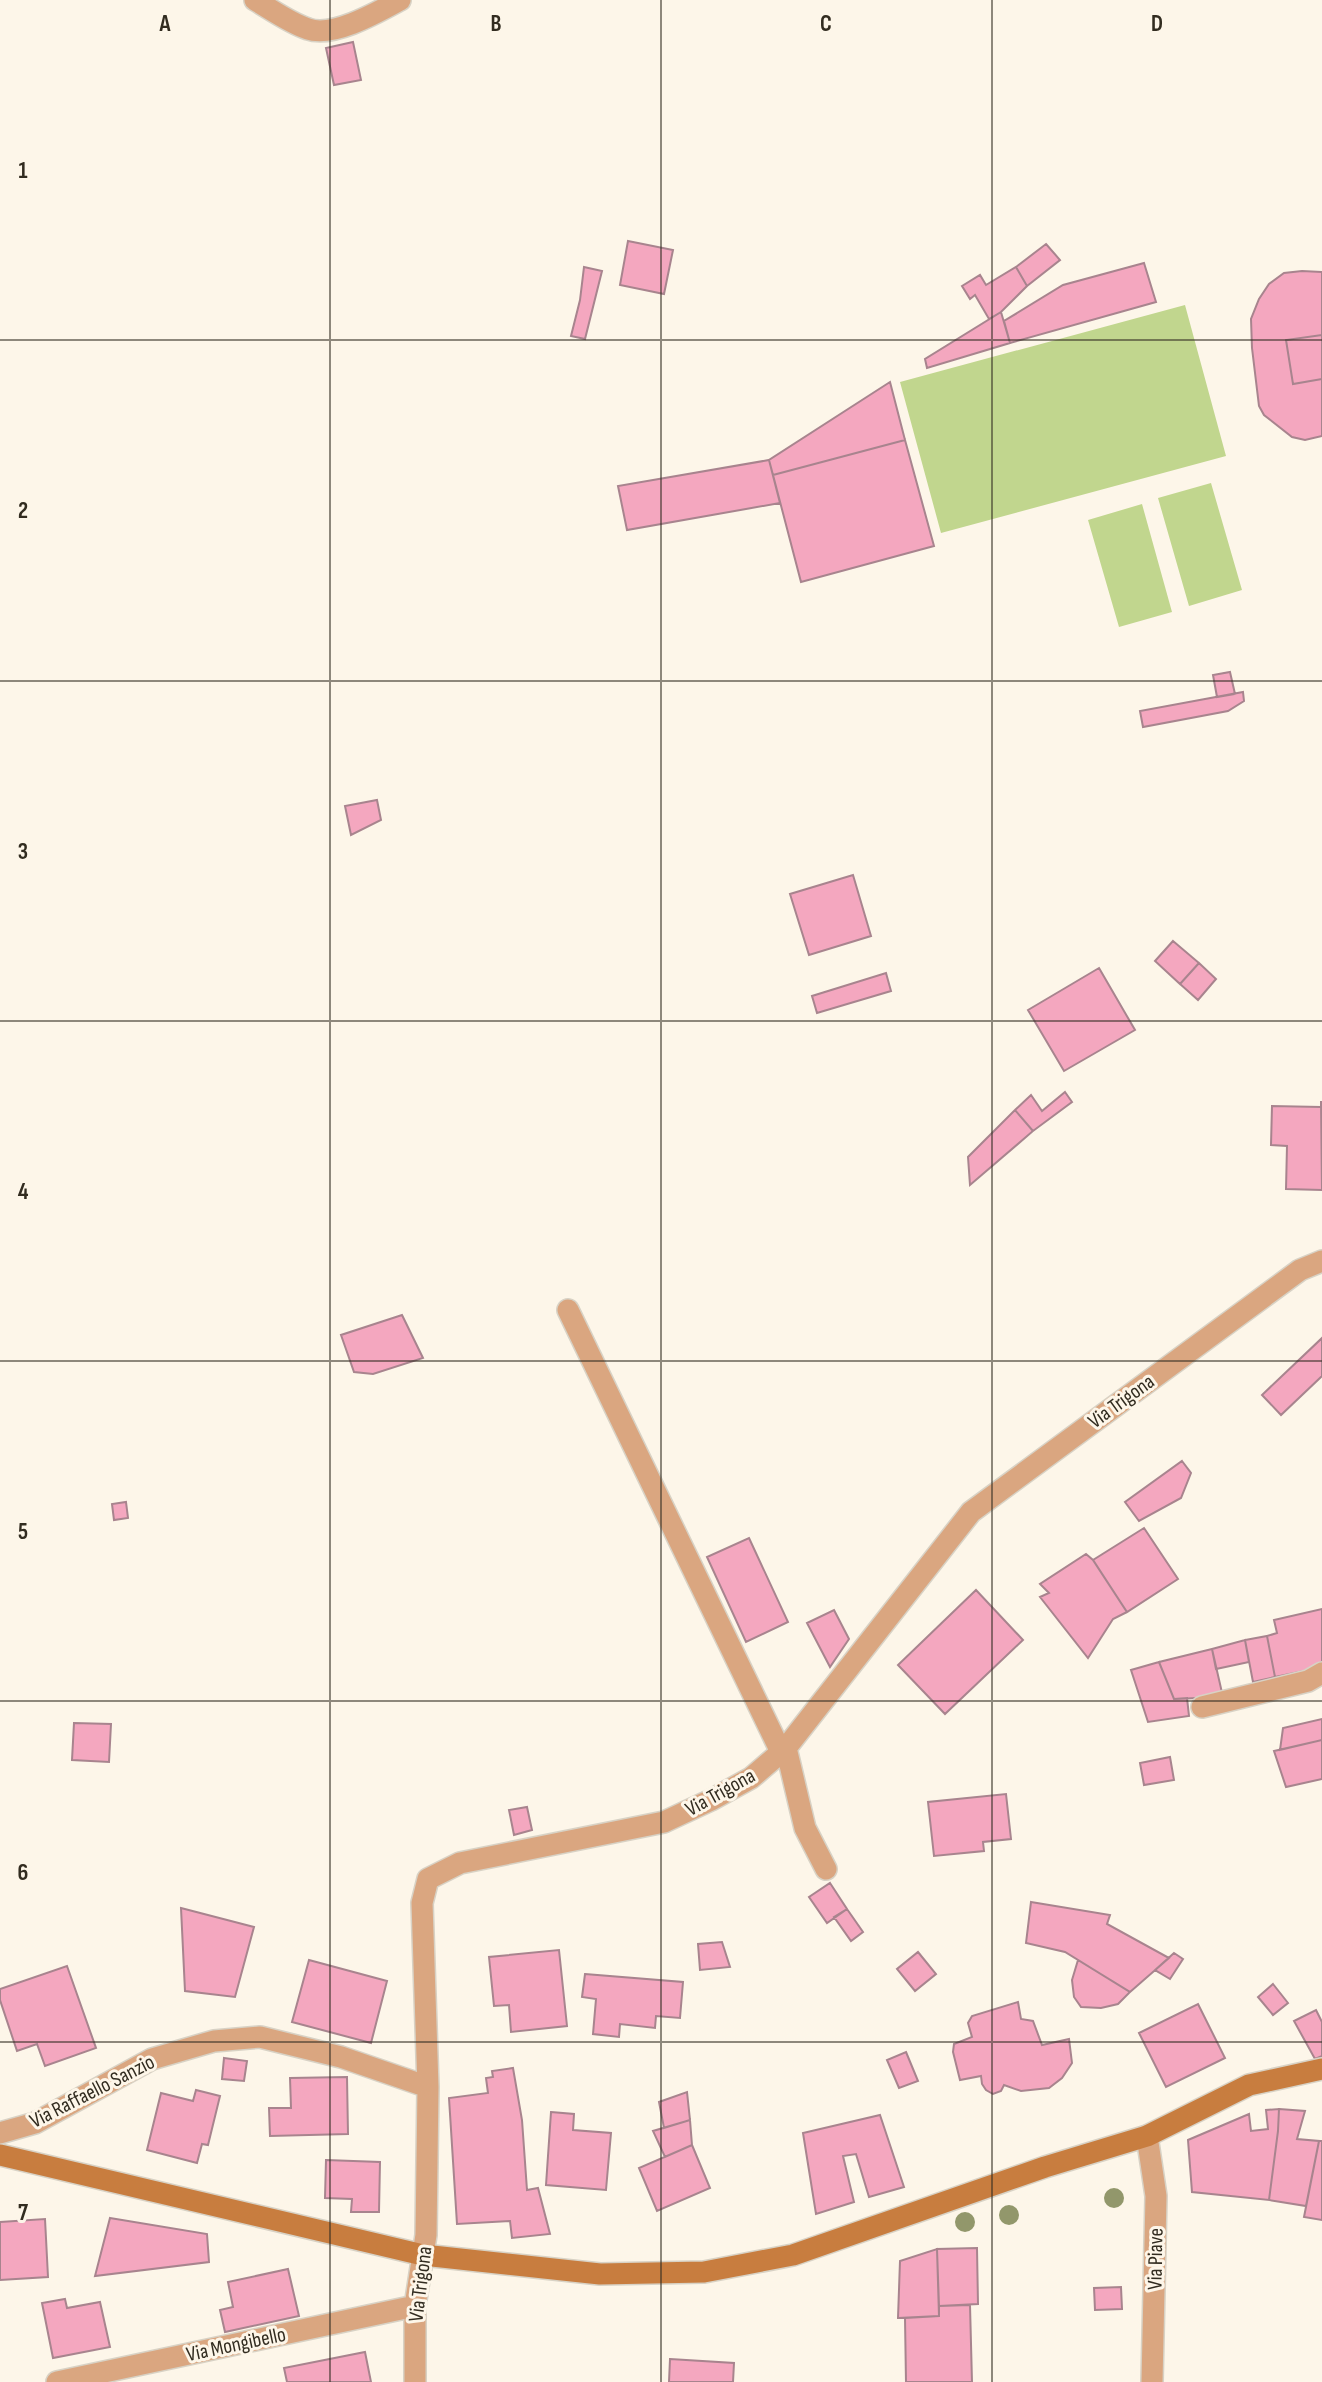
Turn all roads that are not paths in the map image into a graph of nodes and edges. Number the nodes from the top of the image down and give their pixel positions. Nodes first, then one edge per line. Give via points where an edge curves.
1 (255, 0) edge
2 (400, 0) edge
3 (1322, 1261) edge
4 (568, 1310) dead end
5 (1322, 1674) edge
6 (1202, 1707) dead end
7 (783, 1750) junction
8 (826, 1869) dead end
9 (1322, 2069) edge
10 (428, 2087) junction
11 (0, 2133) edge
12 (1147, 2136) junction
13 (0, 2155) edge
14 (423, 2255) junction
15 (415, 2306) junction
16 (57, 2382) edge
17 (415, 2382) edge
18 (1152, 2382) edge

1 - 2 street via 310,30 339,28
3 - 7 street, Via Trigona via 1300,1270 971,1512
4 - 7 street
5 - 6 street
7 - 8 street via 805,1828
7 - 10 street, Via Trigona via 751,1777 664,1822 460,1863 428,1879 422,1903
9 - 12 street via 1249,2085
10 - 11 street, Via Raffaello Sanzio via 341,2057 260,2037 214,2041 152,2059 35,2123
10 - 14 street, Via Trigona
12 - 14 street via 793,2255 704,2272 600,2274
12 - 18 street, Via Piave via 1156,2196
13 - 14 street
14 - 15 street, Via Trigona
15 - 16 street, Via Mongibello
15 - 17 street, Via Trigona

